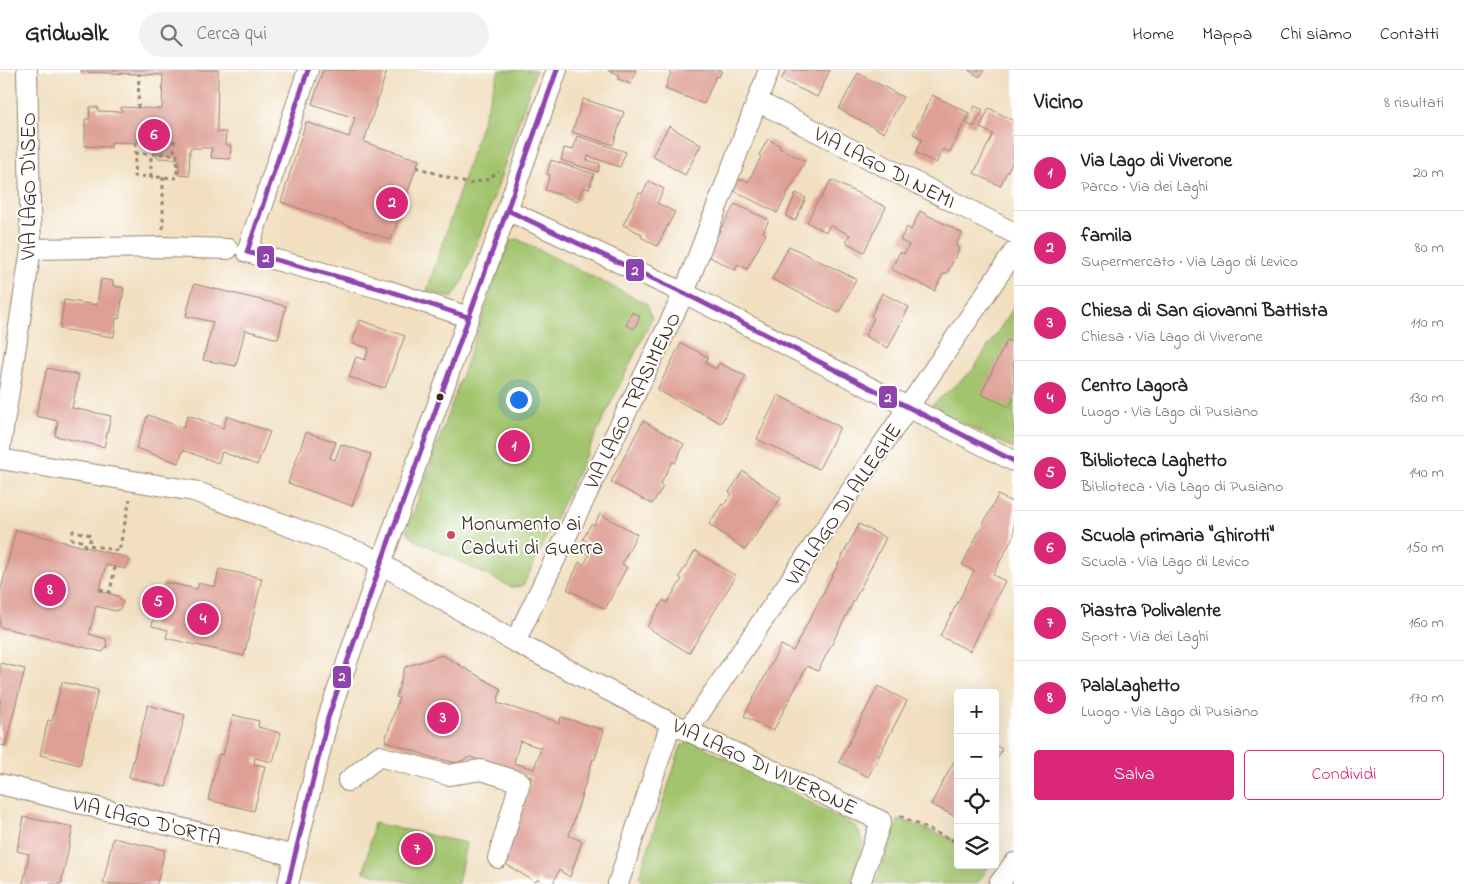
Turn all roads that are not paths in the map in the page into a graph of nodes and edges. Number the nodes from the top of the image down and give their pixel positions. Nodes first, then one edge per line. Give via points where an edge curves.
1 (27, 70) edge
2 (308, 70) edge
3 (557, 70) edge
4 (769, 70) edge
5 (757, 101) junction
6 (507, 210) junction
7 (1014, 234) edge
8 (31, 249) junction
9 (237, 250) junction
10 (1014, 252) edge
11 (684, 294) junction
12 (468, 317) junction
13 (909, 408) junction
14 (0, 449) edge
15 (0, 460) edge
16 (1014, 461) edge
17 (381, 563) junction
18 (515, 642) junction
19 (680, 726) junction
20 (348, 781) dead end
21 (0, 784) edge
22 (295, 856) junction
23 (498, 858) dead end
24 (1014, 863) edge
25 (288, 884) edge
26 (618, 884) edge
27 (860, 884) edge
28 (999, 884) edge

1 - 8 street, VIA LAGO D'ISEO
2 - 9 street via 290,127
3 - 6 street
4 - 5 street, VIA LAGO TRASIMENO
5 - 7 street, VIA LAGO DI NEMI
5 - 11 street, VIA LAGO TRASIMENO
6 - 11 street
6 - 12 street
8 - 9 street via 162,247
8 - 14 street, VIA LAGO D'ISEO
9 - 12 street via 386,290
10 - 13 street, VIA LAGO DI ALLEGHE
11 - 13 street
11 - 18 street, VIA LAGO TRASIMENO
12 - 17 street
13 - 16 street
13 - 19 street, VIA LAGO DI ALLEGHE
15 - 17 street, VIA LAGO DI VIVERONE via 194,492
17 - 18 street, VIA LAGO DI VIVERONE
17 - 22 street via 328,718
18 - 19 street, VIA LAGO DI VIVERONE
19 - 26 street, VIA LAGO DI ALLEGHE
19 - 27 street, VIA LAGO DI VIVERONE via 881,821
20 - 23 street via 379,756 448,774 481,770 520,782
21 - 22 street, VIA LAGO D'ORTA
22 - 25 street
24 - 28 street

